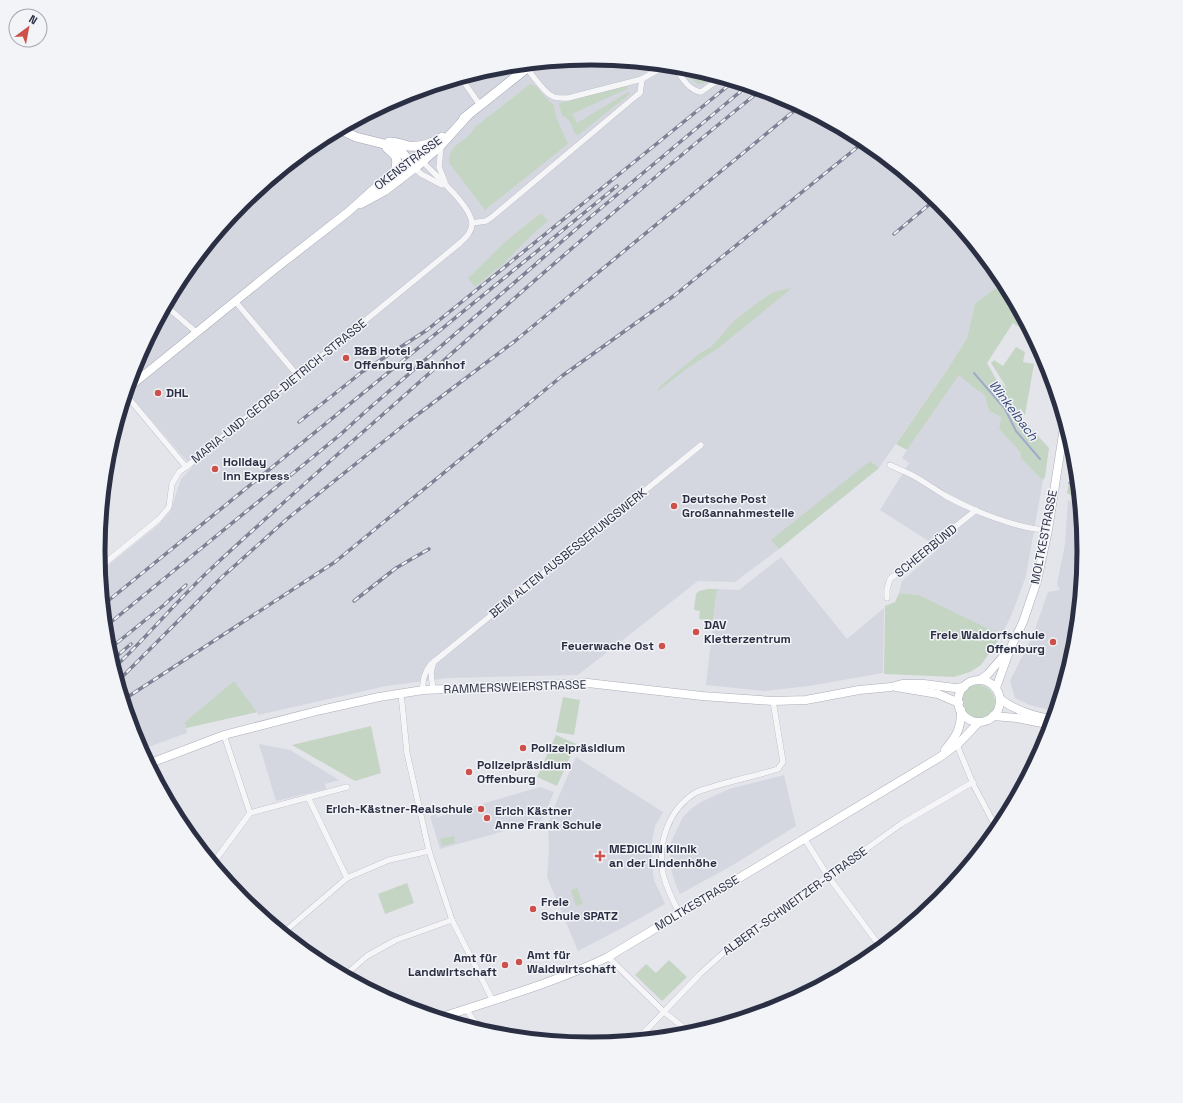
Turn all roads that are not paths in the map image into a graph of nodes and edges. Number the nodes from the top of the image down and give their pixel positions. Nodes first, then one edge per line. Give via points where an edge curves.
1 (526, 69) edge
2 (532, 69) edge
3 (658, 70) edge
4 (679, 73) edge
5 (642, 79) junction
6 (716, 82) edge
7 (464, 83) edge
8 (480, 105) junction
9 (345, 132) edge
10 (382, 143) junction
11 (440, 143) junction
12 (410, 146) junction
13 (420, 159) junction
14 (409, 160) junction
15 (415, 168) junction
16 (396, 169) junction
17 (448, 188) junction
18 (348, 212) junction
19 (472, 222) junction
20 (235, 301) junction
21 (169, 309) edge
22 (196, 332) junction
23 (298, 376) junction
24 (136, 381) edge
25 (130, 399) edge
26 (1063, 434) edge
27 (701, 445) dead end
28 (890, 465) dead end
29 (186, 467) junction
30 (976, 510) junction
31 (1048, 530) junction
32 (105, 563) edge
33 (887, 598) dead end
34 (1010, 649) junction
35 (434, 661) junction
36 (980, 680) junction
37 (891, 687) junction
38 (964, 687) junction
39 (996, 688) junction
40 (423, 690) junction
41 (433, 690) junction
42 (401, 693) junction
43 (1000, 699) junction
44 (773, 701) junction
45 (960, 706) junction
46 (993, 716) junction
47 (1048, 719) edge
48 (979, 722) junction
49 (1046, 724) edge
50 (224, 735) junction
51 (957, 745) junction
52 (940, 757) junction
53 (153, 762) edge
54 (973, 782) junction
55 (347, 787) dead end
56 (308, 798) junction
57 (250, 813) junction
58 (994, 824) edge
59 (804, 838) junction
60 (429, 851) junction
61 (216, 860) edge
62 (828, 876) junction
63 (347, 878) junction
64 (680, 914) junction
65 (452, 920) junction
66 (287, 930) edge
67 (879, 944) edge
68 (608, 957) junction
69 (348, 973) edge
70 (493, 1001) junction
71 (467, 1009) junction
72 (664, 1012) junction
73 (447, 1015) edge
74 (478, 1024) edge
75 (686, 1029) edge
76 (642, 1035) edge

1 - 8 main road, OKENSTRASSE
2 - 5 street via 547,92 560,98
3 - 5 street
4 - 6 street via 696,91 701,92
5 - 19 street via 640,93 486,222
7 - 8 street
8 - 11 main road, OKENSTRASSE
9 - 10 main road
10 - 12 main road via 394,142
10 - 14 main road via 401,151
10 - 16 main road via 396,155
11 - 12 main road
11 - 13 main road, OKENSTRASSE
11 - 17 street via 439,166
12 - 13 main road
13 - 14 main road, OKENSTRASSE
13 - 15 main road, OKENSTRASSE
13 - 17 street
14 - 15 main road
14 - 16 street, OKENSTRASSE
15 - 17 street via 420,174
15 - 18 street, OKENSTRASSE via 385,191
16 - 18 street, OKENSTRASSE
17 - 19 street via 468,212
18 - 20 street, OKENSTRASSE
19 - 23 street, MARIA-UND-GEORG-DIETRICH-STRASSE via 468,235 460,243
20 - 22 street, OKENSTRASSE
20 - 23 street
21 - 22 street
22 - 24 street, OKENSTRASSE
23 - 29 street, MARIA-UND-GEORG-DIETRICH-STRASSE
25 - 29 street
26 - 31 street, MOLTKESTRASSE
27 - 35 street, BEIM ALTEN AUSBESSERUNGSWERK
28 - 30 street
29 - 32 street, MARIA-UND-GEORG-DIETRICH-STRASSE via 172,484 166,512
30 - 31 street via 1012,524
30 - 33 street, SCHEERBÜND via 890,579
31 - 34 street, MOLTKESTRASSE via 1037,581 1023,622
34 - 36 street, MOLTKESTRASSE
34 - 39 street, MOLTKESTRASSE
35 - 40 street, BEIM ALTEN AUSBESSERUNGSWERK via 425,672
35 - 41 street via 431,672
36 - 38 street
36 - 39 street via 989,682
37 - 38 street, RAMMERSWEIERSTRASSE via 924,684
37 - 44 street, RAMMERSWEIERSTRASSE via 806,700
37 - 45 street, RAMMERSWEIERSTRASSE via 938,694
38 - 45 street via 960,694
39 - 43 street
40 - 41 street, RAMMERSWEIERSTRASSE
40 - 42 street, RAMMERSWEIERSTRASSE
41 - 44 street, RAMMERSWEIERSTRASSE via 588,683
42 - 50 street, RAMMERSWEIERSTRASSE via 316,711
42 - 60 street via 407,753
43 - 46 street
43 - 47 street via 1031,715
44 - 64 street via 783,762 778,769 695,793 668,824 662,846 663,875
45 - 48 street via 968,718
45 - 52 street, MOLTKESTRASSE via 961,724 954,739
46 - 48 street
46 - 49 street
48 - 51 street, MOLTKESTRASSE
50 - 53 street, RAMMERSWEIERSTRASSE
50 - 57 street
51 - 52 street, MOLTKESTRASSE
51 - 54 street
52 - 59 street, MOLTKESTRASSE
54 - 58 street
54 - 62 street, ALBERT-SCHWEITZER-STRASSE via 901,824
55 - 56 street
56 - 57 street
56 - 63 street
57 - 61 street
59 - 62 street
59 - 64 street, MOLTKESTRASSE
60 - 63 street via 389,860
60 - 65 street
62 - 67 street
62 - 72 street, ALBERT-SCHWEITZER-STRASSE via 731,946
63 - 66 street
64 - 68 street, MOLTKESTRASSE
65 - 69 street via 396,940 367,956
65 - 70 street
68 - 70 street, MOLTKESTRASSE via 583,969
68 - 72 street
70 - 71 street, MOLTKESTRASSE
71 - 73 street, MOLTKESTRASSE
71 - 74 street
72 - 75 street
72 - 76 street, ALBERT-SCHWEITZER-STRASSE

